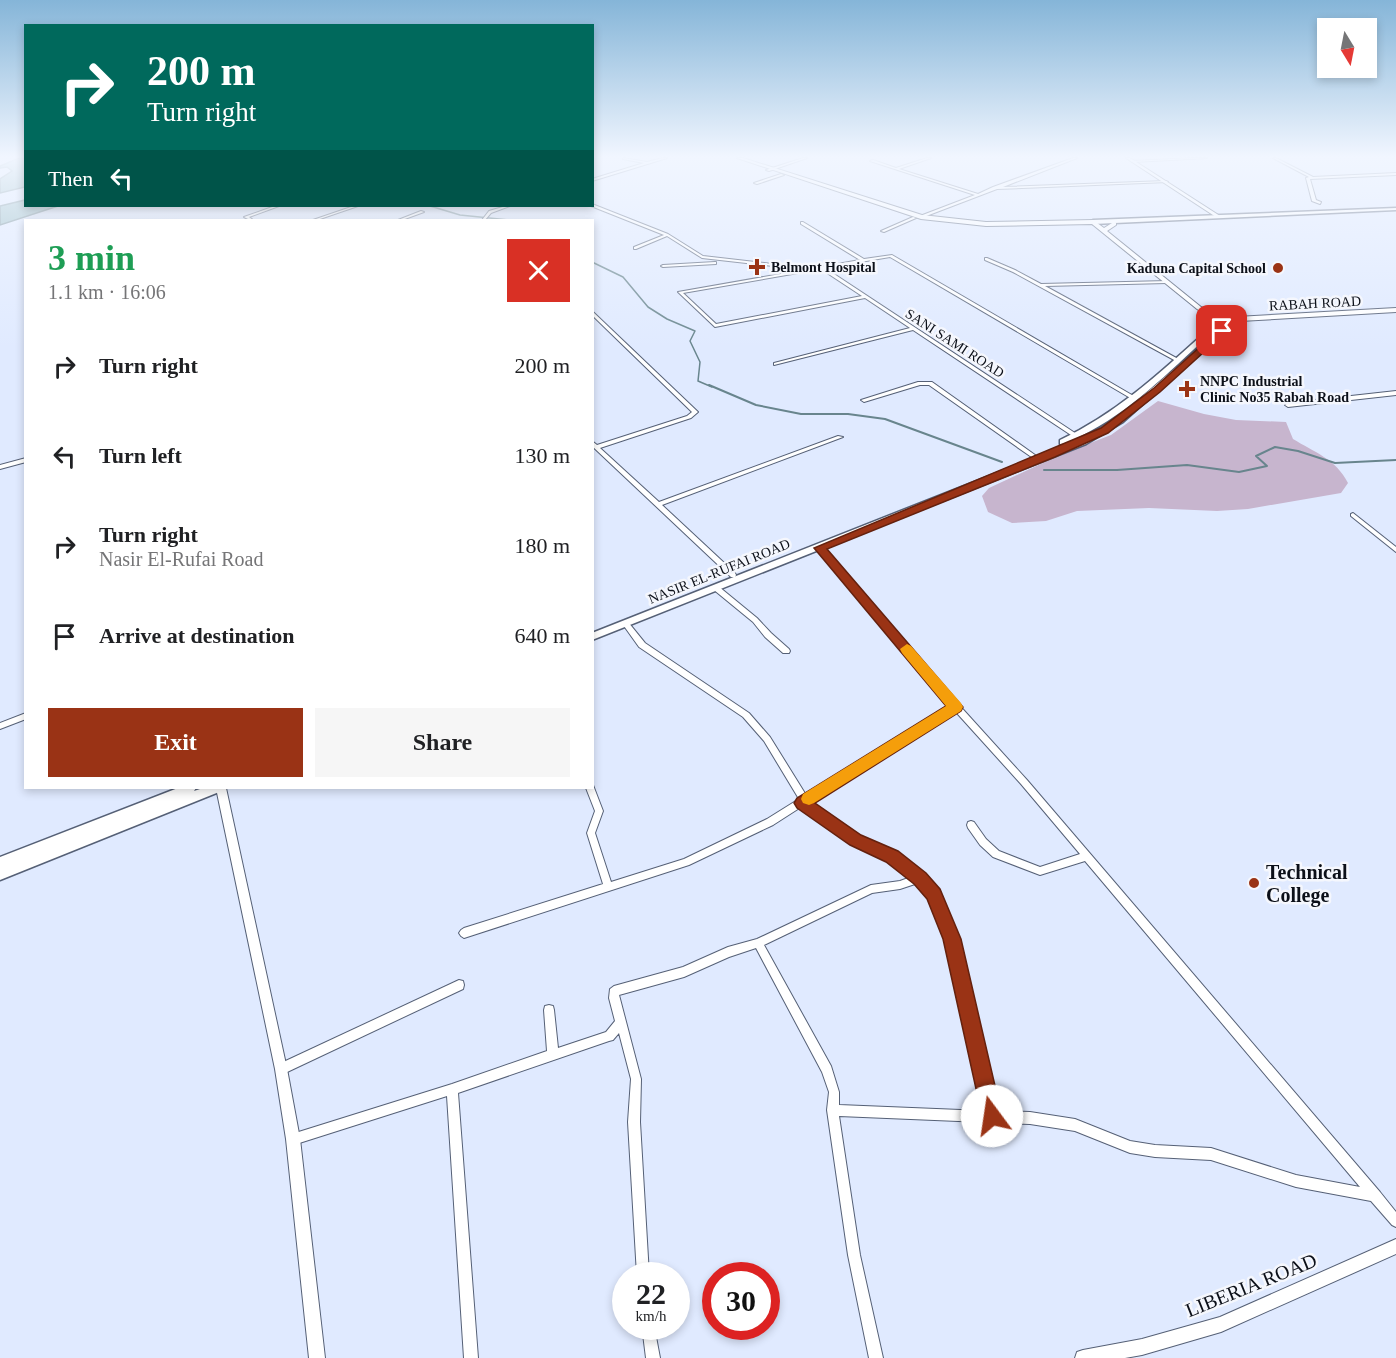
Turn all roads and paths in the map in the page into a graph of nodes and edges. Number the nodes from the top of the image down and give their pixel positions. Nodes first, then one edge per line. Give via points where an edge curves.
1 (633, 221) edge
2 (907, 221) edge
3 (943, 221) edge
4 (952, 221) edge
5 (1151, 221) edge
6 (1167, 221) edge
7 (802, 223) dead end
8 (1114, 224) joint
9 (1094, 226) junction
10 (883, 231) dead end
11 (667, 235) junction
12 (635, 248) dead end
13 (986, 259) dead end
14 (740, 261) junction
15 (864, 261) junction
16 (663, 266) dead end
17 (822, 268) junction
18 (809, 269) junction
19 (1163, 282) junction
20 (1038, 285) junction
21 (865, 297) junction
22 (1396, 312) edge
23 (594, 314) edge
24 (1206, 316) junction
25 (1238, 321) junction
26 (1222, 327) junction
27 (912, 329) junction
28 (1207, 329) junction
29 (1178, 360) junction
30 (776, 364) dead end
31 (1396, 393) edge
32 (1134, 398) junction
33 (864, 400) dead end
34 (1288, 405) dead end
35 (1076, 436) junction
36 (840, 437) dead end
37 (594, 445) edge
38 (1032, 455) junction
39 (24, 461) edge
40 (0, 467) edge
41 (973, 483) junction
42 (659, 504) junction
43 (1353, 514) dead end
44 (820, 548) junction
45 (1396, 550) edge
46 (733, 575) junction
47 (716, 588) junction
48 (619, 624) junction
49 (594, 630) edge
50 (594, 636) edge
51 (786, 651) dead end
52 (956, 707) junction
53 (24, 717) edge
54 (0, 726) edge
55 (187, 789) edge
56 (212, 789) edge
57 (221, 789) edge
58 (590, 789) edge
59 (804, 802) junction
60 (970, 825) dead end
61 (1087, 856) junction
62 (0, 863) edge
63 (0, 874) edge
64 (920, 878) junction
65 (608, 887) junction
66 (464, 933) dead end
67 (758, 943) junction
68 (459, 985) dead end
69 (549, 1010) dead end
70 (621, 1023) junction
71 (553, 1055) junction
72 (281, 1069) junction
73 (452, 1089) junction
74 (833, 1110) junction
75 (992, 1116) junction
76 (293, 1139) junction
77 (1376, 1196) junction
78 (1396, 1221) edge
79 (1396, 1246) edge
80 (642, 1262) edge
81 (650, 1340) edge
82 (1145, 1352) edge
83 (314, 1356) edge
84 (471, 1358) edge
85 (653, 1358) edge
86 (876, 1358) edge
87 (1083, 1358) edge

1 - 11 street
2 - 10 street
3 - 9 main road via 982,228
4 - 9 main road
5 - 9 main road
6 - 8 main road
7 - 15 street
8 - 9 main road
9 - 19 main road
11 - 12 street
11 - 14 street via 702,257
13 - 20 street
14 - 16 street
14 - 18 street
15 - 17 street
15 - 32 street via 895,257
17 - 18 street
17 - 21 street, SANI SAMI ROAD
18 - 21 street via 681,290 680,294 715,326
19 - 20 street
19 - 24 main road
20 - 29 street
21 - 27 street, SANI SAMI ROAD
22 - 25 main road, RABAH ROAD
23 - 37 street via 695,412
24 - 25 main road
24 - 26 main road
24 - 28 main road
25 - 26 main road
26 - 28 main road, NASIR EL-RUFAI ROAD
26 - 41 main road, NASIR EL-RUFAI ROAD via 1157,390 1104,430
27 - 30 street
27 - 35 street, SANI SAMI ROAD
28 - 29 main road, NASIR EL-RUFAI ROAD via 1206,335
29 - 32 main road, NASIR EL-RUFAI ROAD
31 - 34 street
32 - 35 main road, NASIR EL-RUFAI ROAD
33 - 38 street via 930,383
35 - 38 main road, NASIR EL-RUFAI ROAD
36 - 42 street
37 - 42 street
38 - 41 main road, NASIR EL-RUFAI ROAD
39 - 40 street
41 - 44 main road, NASIR EL-RUFAI ROAD
41 - 46 main road, NASIR EL-RUFAI ROAD
42 - 46 street
43 - 45 street
44 - 47 main road, NASIR EL-RUFAI ROAD
44 - 52 street
46 - 48 main road, NASIR EL-RUFAI ROAD
47 - 48 main road, NASIR EL-RUFAI ROAD
47 - 51 street
48 - 49 main road, NASIR EL-RUFAI ROAD
48 - 50 main road, NASIR EL-RUFAI ROAD
48 - 59 street via 642,645 751,720 767,739
52 - 59 street
52 - 61 street
53 - 54 street
55 - 62 main road
56 - 63 main road
57 - 72 street
58 - 65 street via 599,811 591,833
59 - 64 street via 855,840 892,856
59 - 65 street via 686,862
60 - 61 street via 996,854 1040,871
61 - 77 street
64 - 67 street via 871,889
64 - 75 street via 934,894 952,939
65 - 66 street
67 - 70 street via 684,972 618,990 614,998
67 - 74 street via 827,1070 834,1092
68 - 72 street
69 - 71 street
70 - 71 street via 609,1036
70 - 80 street via 636,1079 634,1122
71 - 73 street
72 - 76 street
73 - 76 street
73 - 84 street
74 - 75 street
74 - 86 street via 854,1255
75 - 77 street via 1075,1125 1130,1147 1211,1155 1296,1181
76 - 83 street
77 - 78 street
79 - 82 street, LIBERIA ROAD via 1221,1324
81 - 85 street
82 - 87 street, LIBERIA ROAD

